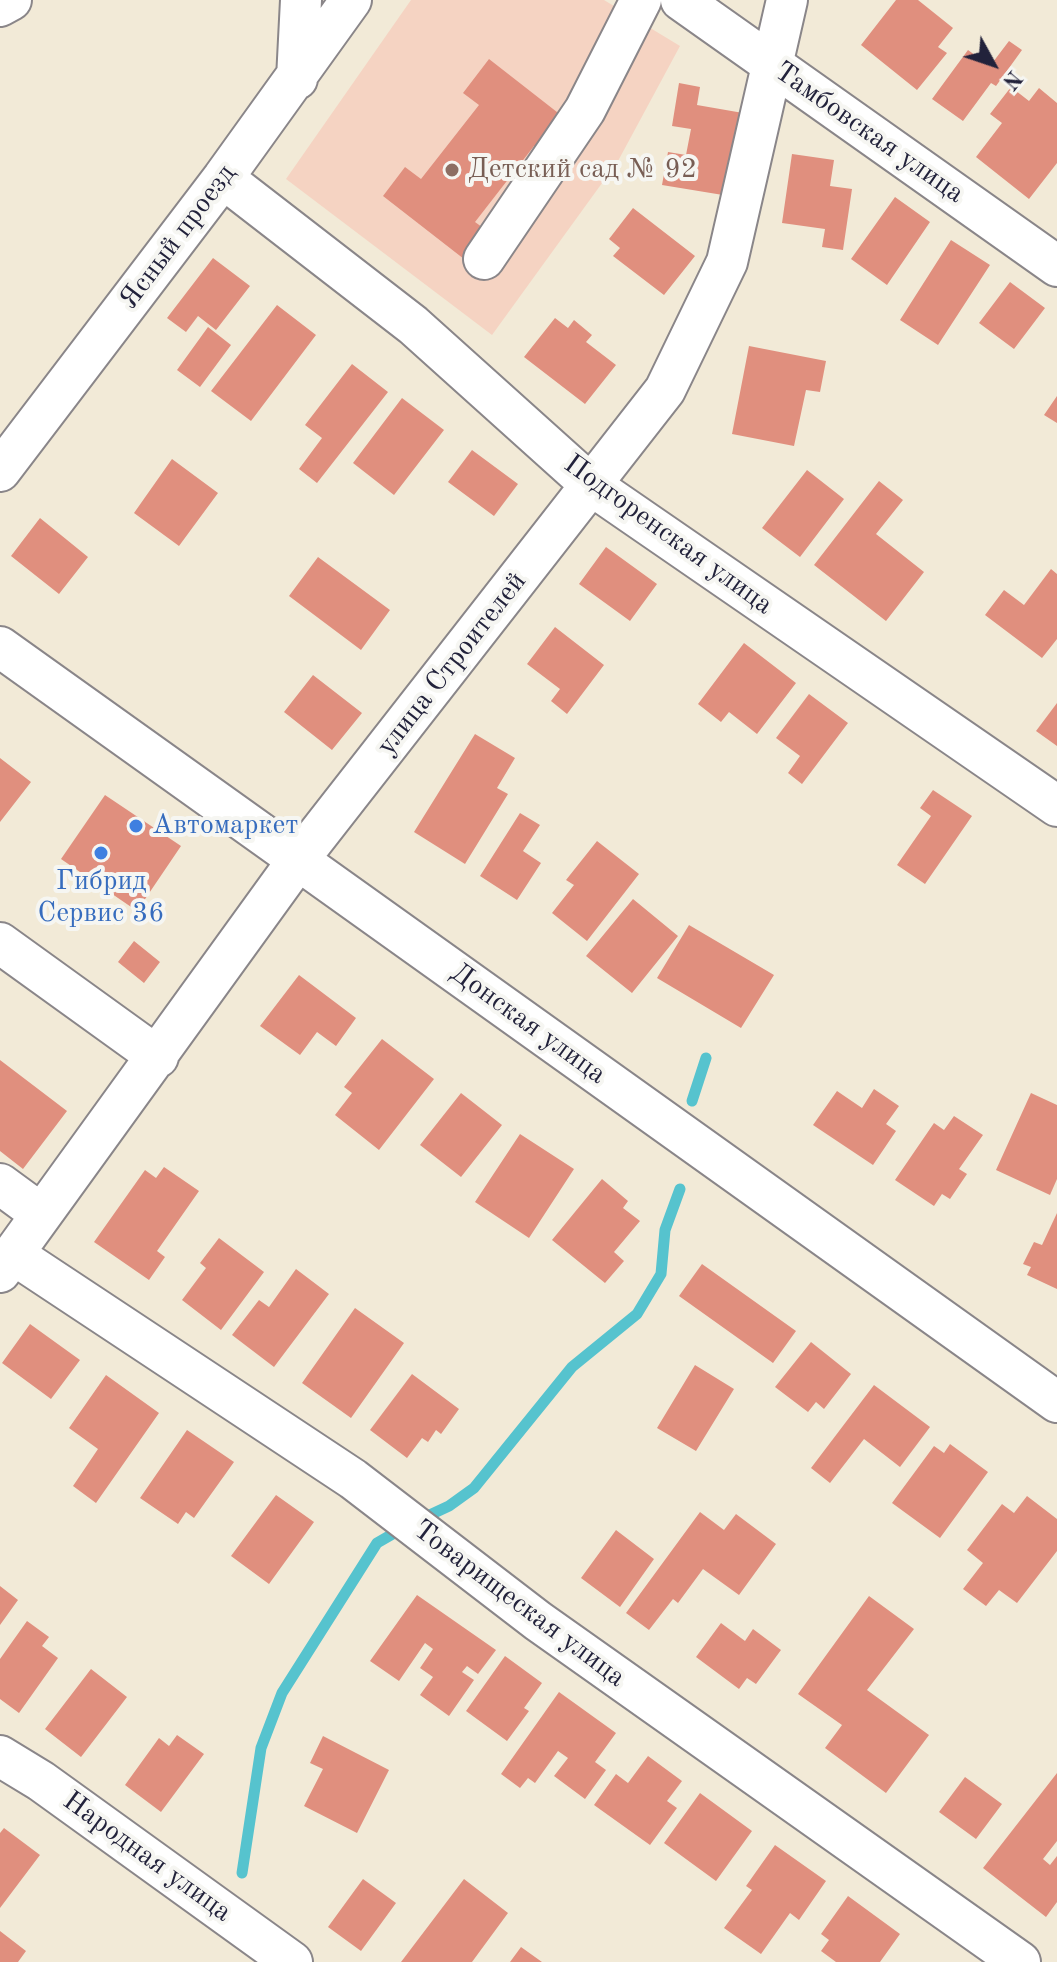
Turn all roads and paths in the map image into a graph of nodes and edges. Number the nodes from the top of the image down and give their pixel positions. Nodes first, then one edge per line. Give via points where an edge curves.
1 (11, 0) edge
2 (301, 0) edge
3 (351, 0) edge
4 (641, 0) edge
5 (681, 0) edge
6 (787, 0) edge
7 (0, 6) edge
8 (772, 64) junction
9 (297, 79) junction
10 (223, 178) junction
11 (484, 259) dead end
12 (1057, 266) edge
13 (0, 471) edge
14 (591, 485) junction
15 (0, 647) edge
16 (1057, 806) edge
17 (298, 860) junction
18 (0, 943) edge
19 (158, 1057) junction
20 (0, 1184) edge
21 (41, 1214) junction
22 (6, 1263) edge
23 (1057, 1402) edge
24 (0, 1756) edge
25 (292, 1962) edge
26 (1020, 1962) edge

1 - 7 street
2 - 9 street
3 - 9 street, Ясный проезд
4 - 11 street via 585,110
5 - 8 street, Тамбовская улица
6 - 8 street, улица Строителей
8 - 12 street, Тамбовская улица
8 - 14 street, улица Строителей via 727,262 665,390
9 - 10 street, Ясный проезд
10 - 13 street, Ясный проезд
10 - 14 street, Подгоренская улица via 413,325
14 - 16 street, Подгоренская улица
14 - 17 street, улица Строителей
15 - 17 street, Донская улица
17 - 19 street, улица Строителей
17 - 23 street, Донская улица
18 - 19 street
19 - 21 street, улица Строителей
20 - 21 street
21 - 22 street, улица Строителей
22 - 26 street, Товарищеская улица via 353,1479 538,1621
24 - 25 street, Народная улица

